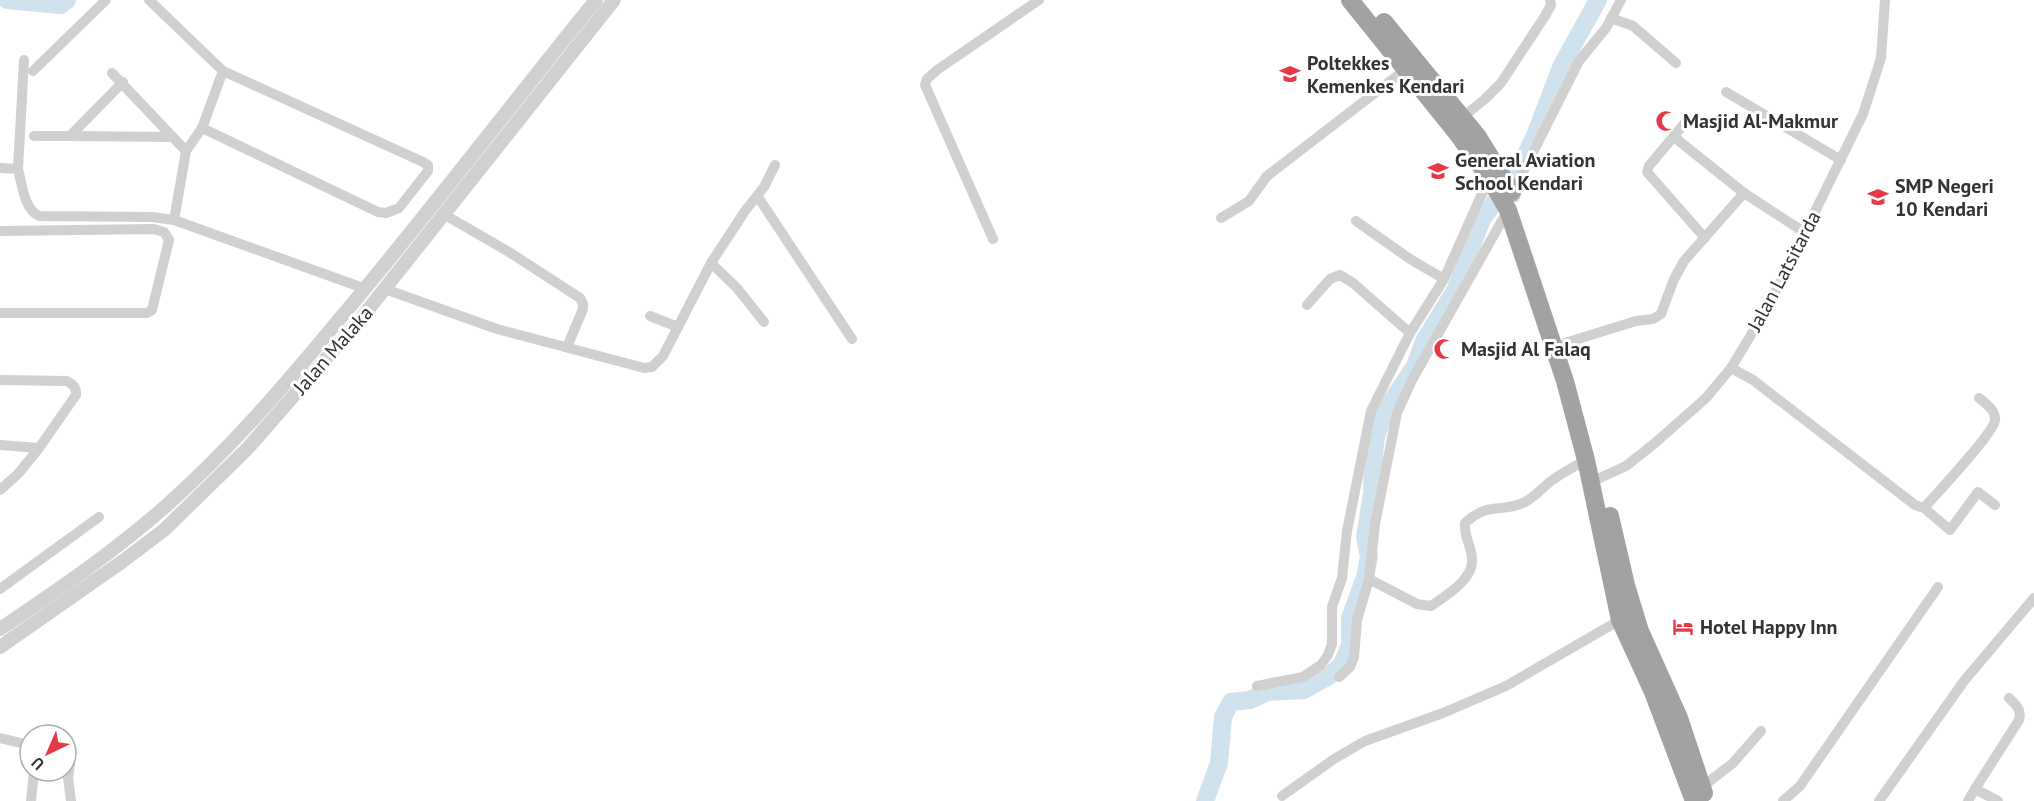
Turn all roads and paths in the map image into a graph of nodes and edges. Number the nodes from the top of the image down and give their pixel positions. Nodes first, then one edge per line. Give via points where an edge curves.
1 (106, 0) edge
2 (149, 0) edge
3 (596, 0) edge
4 (614, 0) edge
5 (1038, 0) edge
6 (1550, 0) edge
7 (1622, 0) edge
8 (1885, 0) edge
9 (1360, 2) edge
10 (1611, 18) junction
11 (24, 60) dead end
12 (1676, 63) dead end
13 (1406, 69) junction
14 (33, 71) dead end
15 (223, 71) junction
16 (112, 73) dead end
17 (123, 82) junction
18 (1726, 92) dead end
19 (1463, 117) junction
20 (1689, 118) dead end
21 (202, 128) junction
22 (34, 136) dead end
23 (70, 136) junction
24 (173, 137) junction
25 (1674, 137) junction
26 (186, 151) junction
27 (470, 159) junction
28 (1841, 160) junction
29 (775, 165) dead end
30 (0, 168) edge
31 (482, 168) junction
32 (18, 169) junction
33 (1496, 176) junction
34 (1744, 193) junction
35 (758, 197) junction
36 (1509, 201) junction
37 (445, 215) junction
38 (1221, 218) dead end
39 (174, 219) junction
40 (1356, 221) dead end
41 (0, 231) edge
42 (1804, 232) junction
43 (1524, 237) junction
44 (1705, 238) junction
45 (993, 239) dead end
46 (711, 263) junction
47 (1444, 279) junction
48 (362, 287) junction
49 (385, 289) junction
50 (1307, 305) dead end
51 (0, 313) edge
52 (650, 316) dead end
53 (764, 322) dead end
54 (678, 327) junction
55 (1410, 333) junction
56 (852, 339) dead end
57 (1565, 343) junction
58 (567, 347) junction
59 (1731, 368) junction
60 (0, 380) edge
61 (1978, 398) dead end
62 (0, 445) edge
63 (39, 448) junction
64 (1586, 460) junction
65 (1597, 480) junction
66 (0, 490) edge
67 (1995, 504) dead end
68 (1924, 508) junction
69 (99, 517) dead end
70 (1369, 579) junction
71 (1938, 586) dead end
72 (0, 589) edge
73 (2034, 598) edge
74 (1620, 620) junction
75 (0, 629) edge
76 (0, 647) edge
77 (1339, 677) dead end
78 (1257, 686) dead end
79 (2009, 698) dead end
80 (1761, 731) dead end
81 (0, 738) edge
82 (18, 742) edge
83 (33, 783) edge
84 (69, 783) edge
85 (1975, 789) junction
86 (1282, 796) dead end
87 (1701, 796) edge
88 (31, 801) edge
89 (71, 801) edge
90 (1784, 801) edge
91 (1879, 801) edge
92 (1968, 801) edge
93 (1998, 801) edge

1 - 14 street
2 - 15 street
3 - 27 street, Jalan Malaka
4 - 31 street, Jalan Malaka
5 - 45 street via 927,79 925,85
6 - 19 street via 1545,16 1501,83
7 - 10 street
8 - 28 street, Jalan Latsitarda via 1881,58 1866,106
9 - 13 highway
9 - 19 highway
10 - 12 street via 1633,27
10 - 36 street via 1579,61
11 - 32 street
13 - 33 highway
13 - 38 street via 1267,176 1249,201
15 - 21 street
15 - 21 street via 423,162 428,171 399,208 378,212
16 - 17 street
17 - 23 street
17 - 24 street
18 - 28 street
19 - 33 highway
20 - 25 street
21 - 26 street
22 - 23 street
23 - 24 street
24 - 26 street
25 - 34 street
25 - 44 street via 1647,172
26 - 39 street
27 - 31 street
27 - 48 street, Jalan Malaka
28 - 42 street, Jalan Latsitarda
29 - 35 street
30 - 32 street
31 - 37 street, Jalan Malaka
32 - 39 street via 27,203 39,216
33 - 36 highway
33 - 47 street via 1480,198
34 - 42 street
34 - 44 street
35 - 46 street
35 - 56 street
36 - 43 highway
36 - 70 street via 1397,413 1375,524
37 - 49 street, Jalan Malaka
37 - 58 street via 580,298 583,309
39 - 48 street
40 - 47 street
41 - 51 street via 154,229 164,232 169,240 152,310 147,313
42 - 59 street, Jalan Latsitarda via 1769,305
43 - 57 highway
43 - 64 highway
44 - 57 street via 1679,270 1657,317
46 - 53 street
46 - 54 street
47 - 55 street
48 - 75 street, Jalan Malaka via 270,402 173,499 103,558
49 - 58 street via 497,329
49 - 76 street, Jalan Malaka via 247,449 164,530
50 - 55 street via 1330,279 1340,274
52 - 54 street
54 - 58 street via 660,360 648,368
55 - 78 street via 1371,411 1347,531 1342,578 1332,607 1332,644 1328,655 1303,677
57 - 65 highway
59 - 65 street, Jalan Latsitarda via 1673,428 1626,466
59 - 68 street via 1753,380
60 - 63 street via 67,381 75,388 76,395
61 - 68 street via 1991,409 1995,423
62 - 63 street
63 - 66 street
64 - 65 highway
64 - 70 street via 1525,502 1486,509 1470,518 1465,535 1471,567 1458,585 1431,606 1417,604
65 - 74 highway
65 - 87 highway via 1640,631 1672,702
67 - 68 street via 1978,492 1950,530
69 - 72 street
70 - 77 street via 1357,620 1354,657
71 - 90 street via 1800,786
73 - 91 street via 1964,681
74 - 86 street via 1506,686 1365,741
74 - 87 highway
79 - 85 street via 2020,710 2019,720
80 - 87 street
81 - 82 street
83 - 88 street
84 - 89 street
85 - 92 street
85 - 93 street

